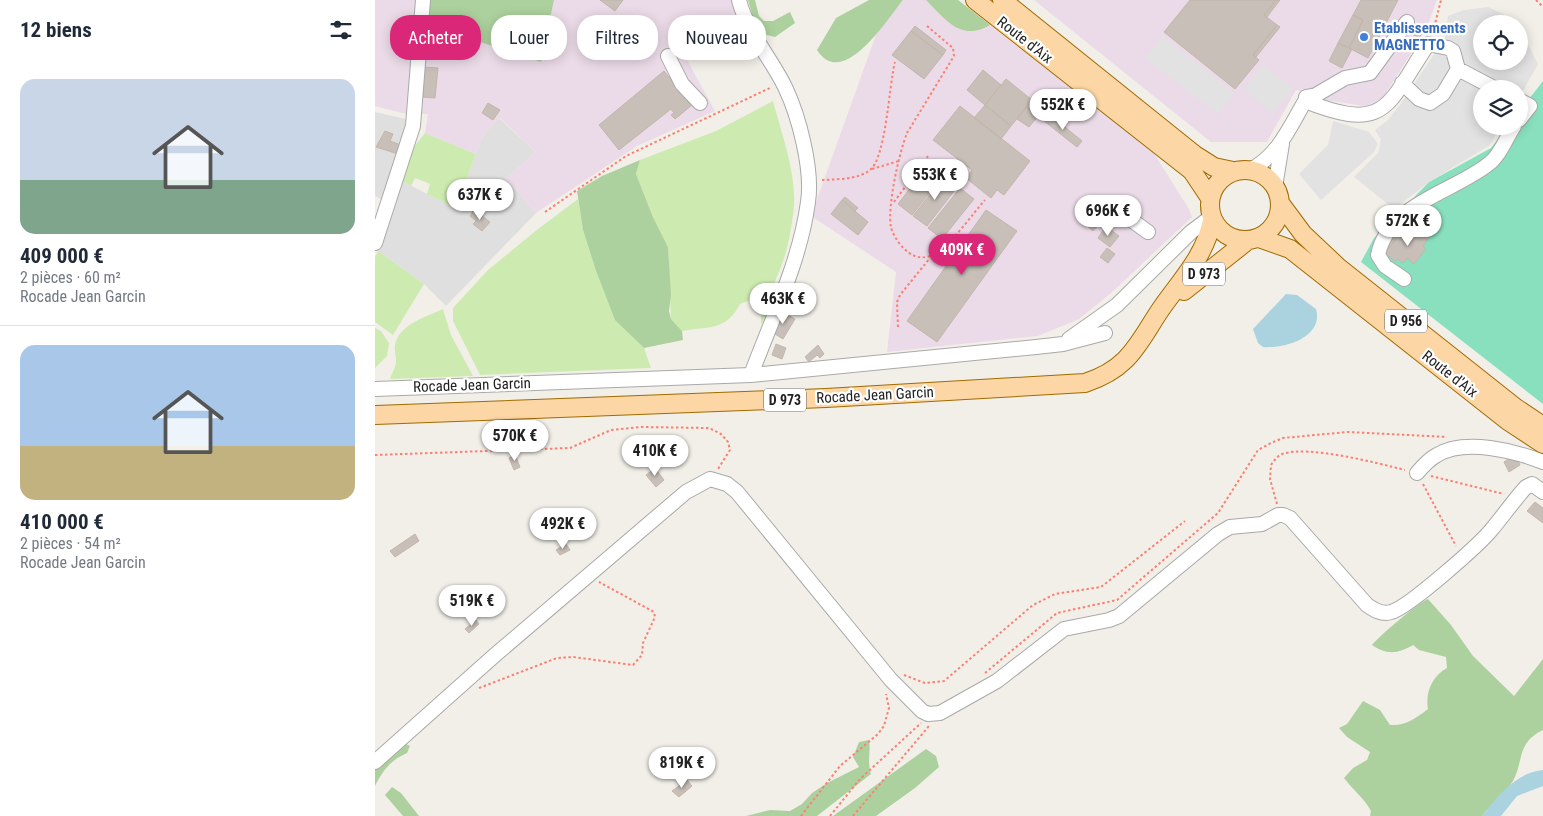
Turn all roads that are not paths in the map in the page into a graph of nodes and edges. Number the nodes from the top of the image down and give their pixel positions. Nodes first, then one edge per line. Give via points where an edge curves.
1 (423, 0) edge
2 (739, 0) edge
3 (975, 0) edge
4 (1002, 0) edge
5 (1407, 22) dead end
6 (670, 60) edge
7 (1457, 69) junction
8 (1478, 80) edge
9 (1402, 83) junction
10 (1305, 97) dead end
11 (700, 103) dead end
12 (1510, 135) edge
13 (1284, 138) junction
14 (1241, 170) junction
15 (1278, 195) junction
16 (1210, 198) junction
17 (1108, 203) dead end
18 (1212, 219) junction
19 (1147, 232) dead end
20 (1253, 239) junction
21 (375, 243) edge
22 (1404, 279) dead end
23 (1162, 308) junction
24 (1105, 333) dead end
25 (1063, 344) junction
26 (751, 375) junction
27 (375, 389) edge
28 (375, 415) edge
29 (1543, 426) edge
30 (1543, 444) edge
31 (1543, 462) edge
32 (1417, 473) road end
33 (1543, 492) edge
34 (375, 762) edge

1 - 21 street via 413,126
2 - 26 street via 746,19 780,79 798,124 809,181 808,202 793,267
3 - 16 main road, Route d'Aix via 1192,171
4 - 14 main road, Route d'Aix via 1195,155 1214,167
5 - 10 street via 1370,73 1345,78
6 - 11 street via 682,84
7 - 8 street
7 - 9 street via 1443,94 1430,103 1419,99
7 - 9 street via 1453,51 1428,44
9 - 13 street via 1382,110 1373,114 1357,116 1305,101
12 - 22 street via 1491,162 1433,194 1406,214 1385,237 1378,255 1381,262
13 - 14 street via 1265,161
13 - 15 street
14 - 15 main road via 1265,176
14 - 16 main road via 1218,182
15 - 20 main road via 1277,220
15 - 29 main road, Route d'Aix / D 956 via 1303,234 1338,267
16 - 18 main road
17 - 19 street
18 - 20 main road via 1230,238
18 - 23 main road, Rocade Jean Garcin / D 973 via 1208,239 1199,258
18 - 25 street via 1191,232 1117,305
20 - 23 main road, Rocade Jean Garcin / D 973
20 - 30 main road, Route d'Aix / D 956 via 1276,242 1302,258 1508,421
23 - 28 main road, Rocade Jean Garcin / D 973 via 1124,360 1098,379 1079,384 826,398
24 - 25 street, Rocade Jean Garcin / D 973
25 - 26 street, Rocade Jean Garcin / D 973
26 - 27 street, Rocade Jean Garcin / D 973
31 - 32 street via 1514,451 1454,448 1438,454
33 - 34 street via 1532,484 1516,497 1492,529 1429,586 1390,613 1376,612 1367,605 1294,522 1283,515 1255,526 1230,527 1119,616 1064,629 997,681 947,710 930,714 917,708 891,680 737,492 714,480 698,484 686,492

